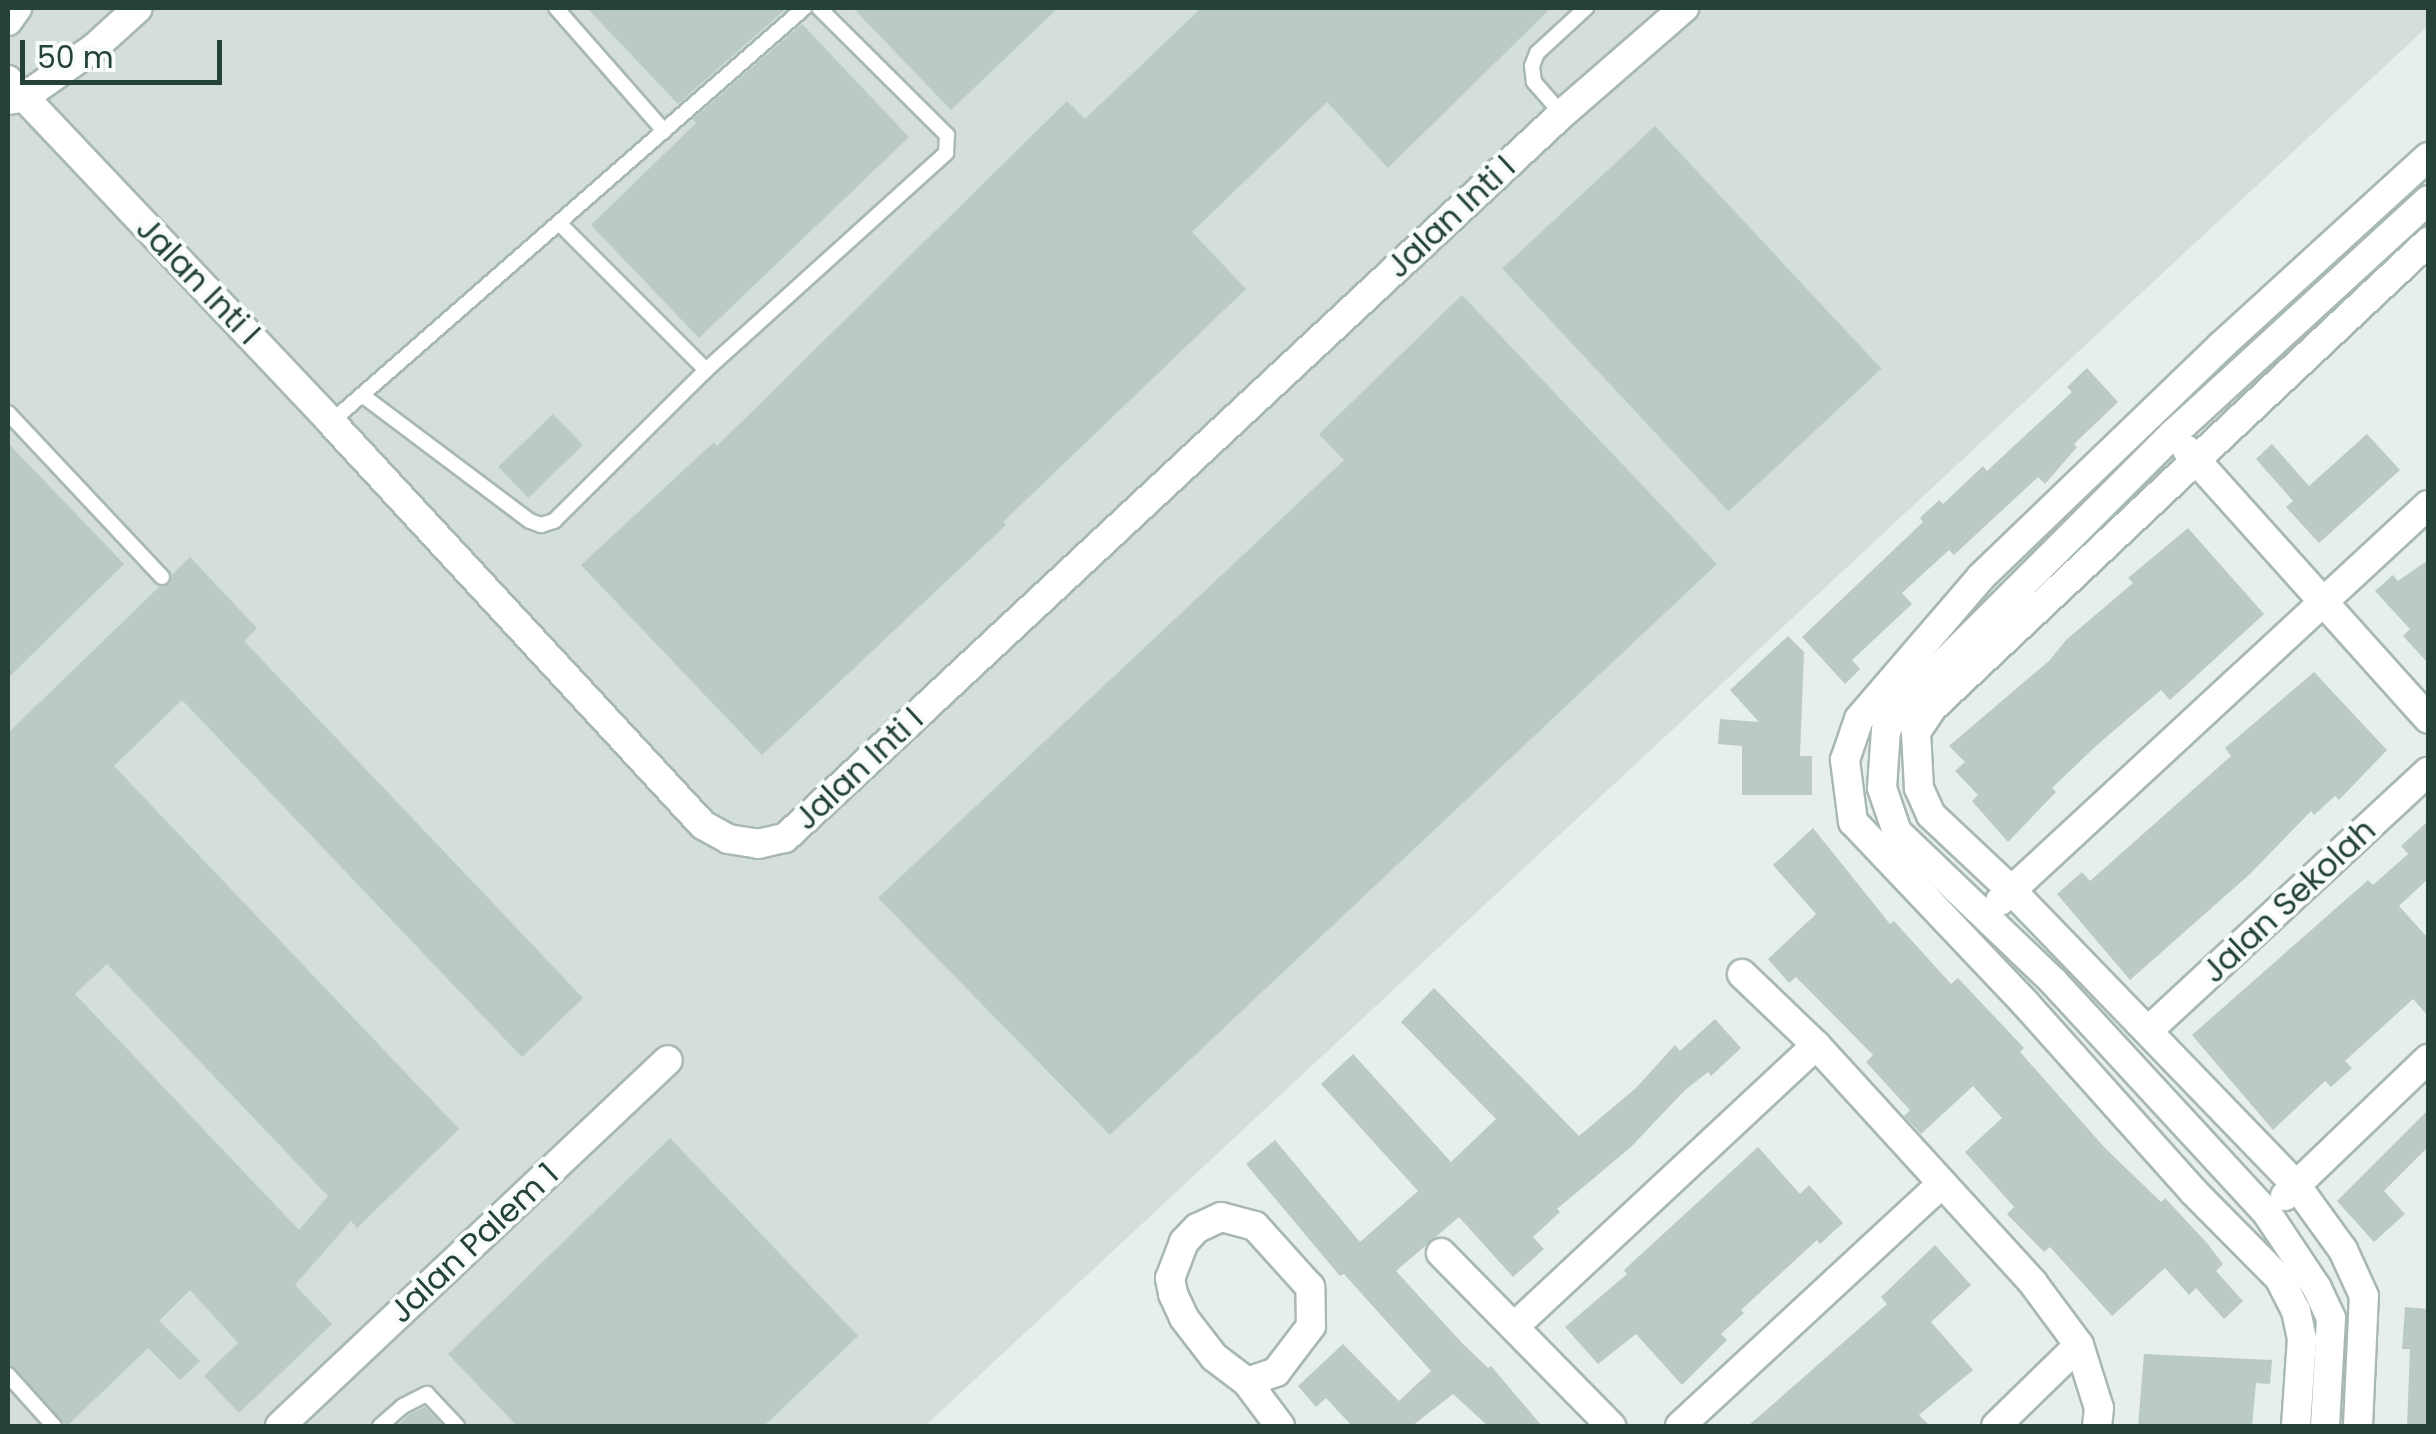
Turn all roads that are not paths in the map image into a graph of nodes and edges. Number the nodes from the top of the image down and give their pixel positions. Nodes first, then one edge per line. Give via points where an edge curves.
1 (17, 8) edge
2 (138, 8) edge
3 (556, 8) edge
4 (804, 8) edge
5 (819, 8) edge
6 (1586, 8) edge
7 (1684, 8) edge
8 (8, 22) edge
9 (13, 93) edge
10 (1562, 114) junction
11 (664, 131) junction
12 (2428, 157) edge
13 (2428, 200) edge
14 (559, 223) junction
15 (2428, 242) edge
16 (2310, 268) junction
17 (2329, 292) junction
18 (706, 370) junction
19 (362, 395) junction
20 (8, 413) edge
21 (331, 422) junction
22 (2173, 434) junction
23 (2198, 463) junction
24 (2428, 506) edge
25 (162, 577) dead end
26 (1982, 577) junction
27 (2002, 602) junction
28 (2323, 604) junction
29 (2428, 719) edge
30 (2428, 772) edge
31 (2012, 891) junction
32 (1986, 913) junction
33 (1742, 974) dead end
34 (2054, 982) junction
35 (2026, 1004) junction
36 (2149, 1030) junction
37 (1816, 1045) junction
38 (2428, 1059) edge
39 (668, 1060) dead end
40 (1942, 1183) junction
41 (2296, 1185) junction
42 (2267, 1213) junction
43 (2236, 1234) junction
44 (1441, 1253) dead end
45 (1514, 1327) junction
46 (2079, 1345) junction
47 (8, 1375) edge
48 (1247, 1382) junction
49 (2358, 1420) edge
50 (2325, 1421) edge
51 (54, 1426) edge
52 (280, 1426) edge
53 (380, 1426) edge
54 (456, 1426) edge
55 (1280, 1426) edge
56 (1611, 1426) edge
57 (1680, 1426) edge
58 (1996, 1426) edge
59 (2097, 1426) edge
60 (2296, 1426) edge

1 - 8 street
2 - 9 street via 94,48
3 - 11 lane
4 - 11 lane
5 - 18 lane via 947,135 946,153
6 - 10 lane via 1537,53 1532,66 1534,82
7 - 10 street, Jalan Inti I
9 - 21 street, Jalan Inti I
10 - 21 street, Jalan Inti I via 785,838 758,844 728,839 703,825
11 - 14 lane
12 - 16 street
13 - 17 street
14 - 18 lane
14 - 19 lane
15 - 23 street
16 - 17 street
16 - 26 street
17 - 22 street
18 - 19 lane via 554,521 542,525
19 - 21 lane
20 - 25 lane
22 - 23 street
22 - 27 street
23 - 28 street
23 - 31 street via 1932,708 1916,732 1918,788 1931,814
24 - 28 street
26 - 27 street
26 - 35 street via 1858,719 1844,760 1853,822
27 - 32 street via 1904,702 1886,730 1882,788 1896,832
28 - 29 street
28 - 31 street
30 - 36 street, Jalan Sekolah
31 - 32 street
31 - 36 street
32 - 34 street
33 - 37 street
34 - 35 street
34 - 42 street
35 - 43 street
36 - 41 street
37 - 40 street
37 - 45 street
38 - 41 street
39 - 52 street, Jalan Palem 1
40 - 46 street
40 - 57 street
41 - 42 street
41 - 49 street via 2343,1250 2364,1296
42 - 43 street
42 - 50 street via 2332,1318
43 - 60 street via 2280,1278 2296,1311 2302,1346
44 - 45 street
45 - 56 street
46 - 58 street
46 - 59 street via 2099,1408
47 - 51 lane
48 - 48 street via 1276,1372 1311,1326 1310,1287 1256,1226 1221,1217 1184,1242 1170,1278 1184,1318 1214,1358
48 - 55 street
49 - 50 street
53 - 54 lane via 427,1394

